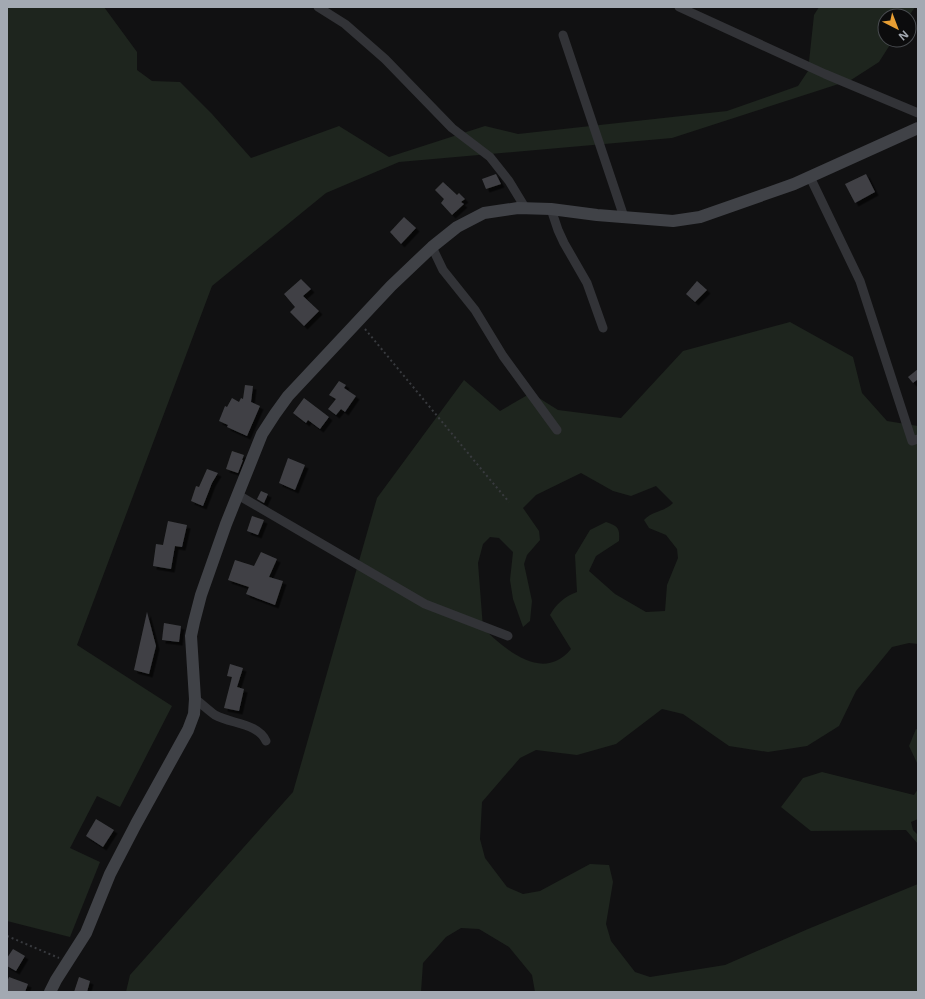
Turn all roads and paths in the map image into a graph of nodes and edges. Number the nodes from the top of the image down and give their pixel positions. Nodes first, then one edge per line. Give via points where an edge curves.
1 (318, 7) edge
2 (679, 7) edge
3 (562, 35) dead end
4 (918, 113) edge
5 (918, 128) edge
6 (810, 177) junction
7 (526, 209) junction
8 (551, 210) junction
9 (624, 217) junction
10 (432, 247) junction
11 (358, 321) junction
12 (603, 328) dead end
13 (557, 430) dead end
14 (918, 439) edge
15 (238, 495) junction
16 (509, 502) dead end
17 (508, 636) dead end
18 (195, 699) junction
19 (266, 741) dead end
20 (7, 936) edge
21 (68, 961) junction
22 (50, 992) edge

1 - 7 street via 345,24 385,59 452,128 490,157
2 - 4 street via 825,74
3 - 9 street
5 - 6 street
6 - 9 street via 700,217 672,221
6 - 14 street via 860,281 912,441
7 - 8 street
7 - 10 street via 484,213 457,227
8 - 9 street
8 - 12 street via 564,243 587,283
10 - 11 street
10 - 13 street via 443,270 475,310 503,356
11 - 15 street via 308,373 275,414 262,434
11 - 16 path
15 - 17 street via 425,604
15 - 18 street via 212,562 191,636
18 - 19 street via 214,714 263,734
18 - 21 street via 194,714 188,730 110,874 86,933
20 - 21 path
21 - 22 street

